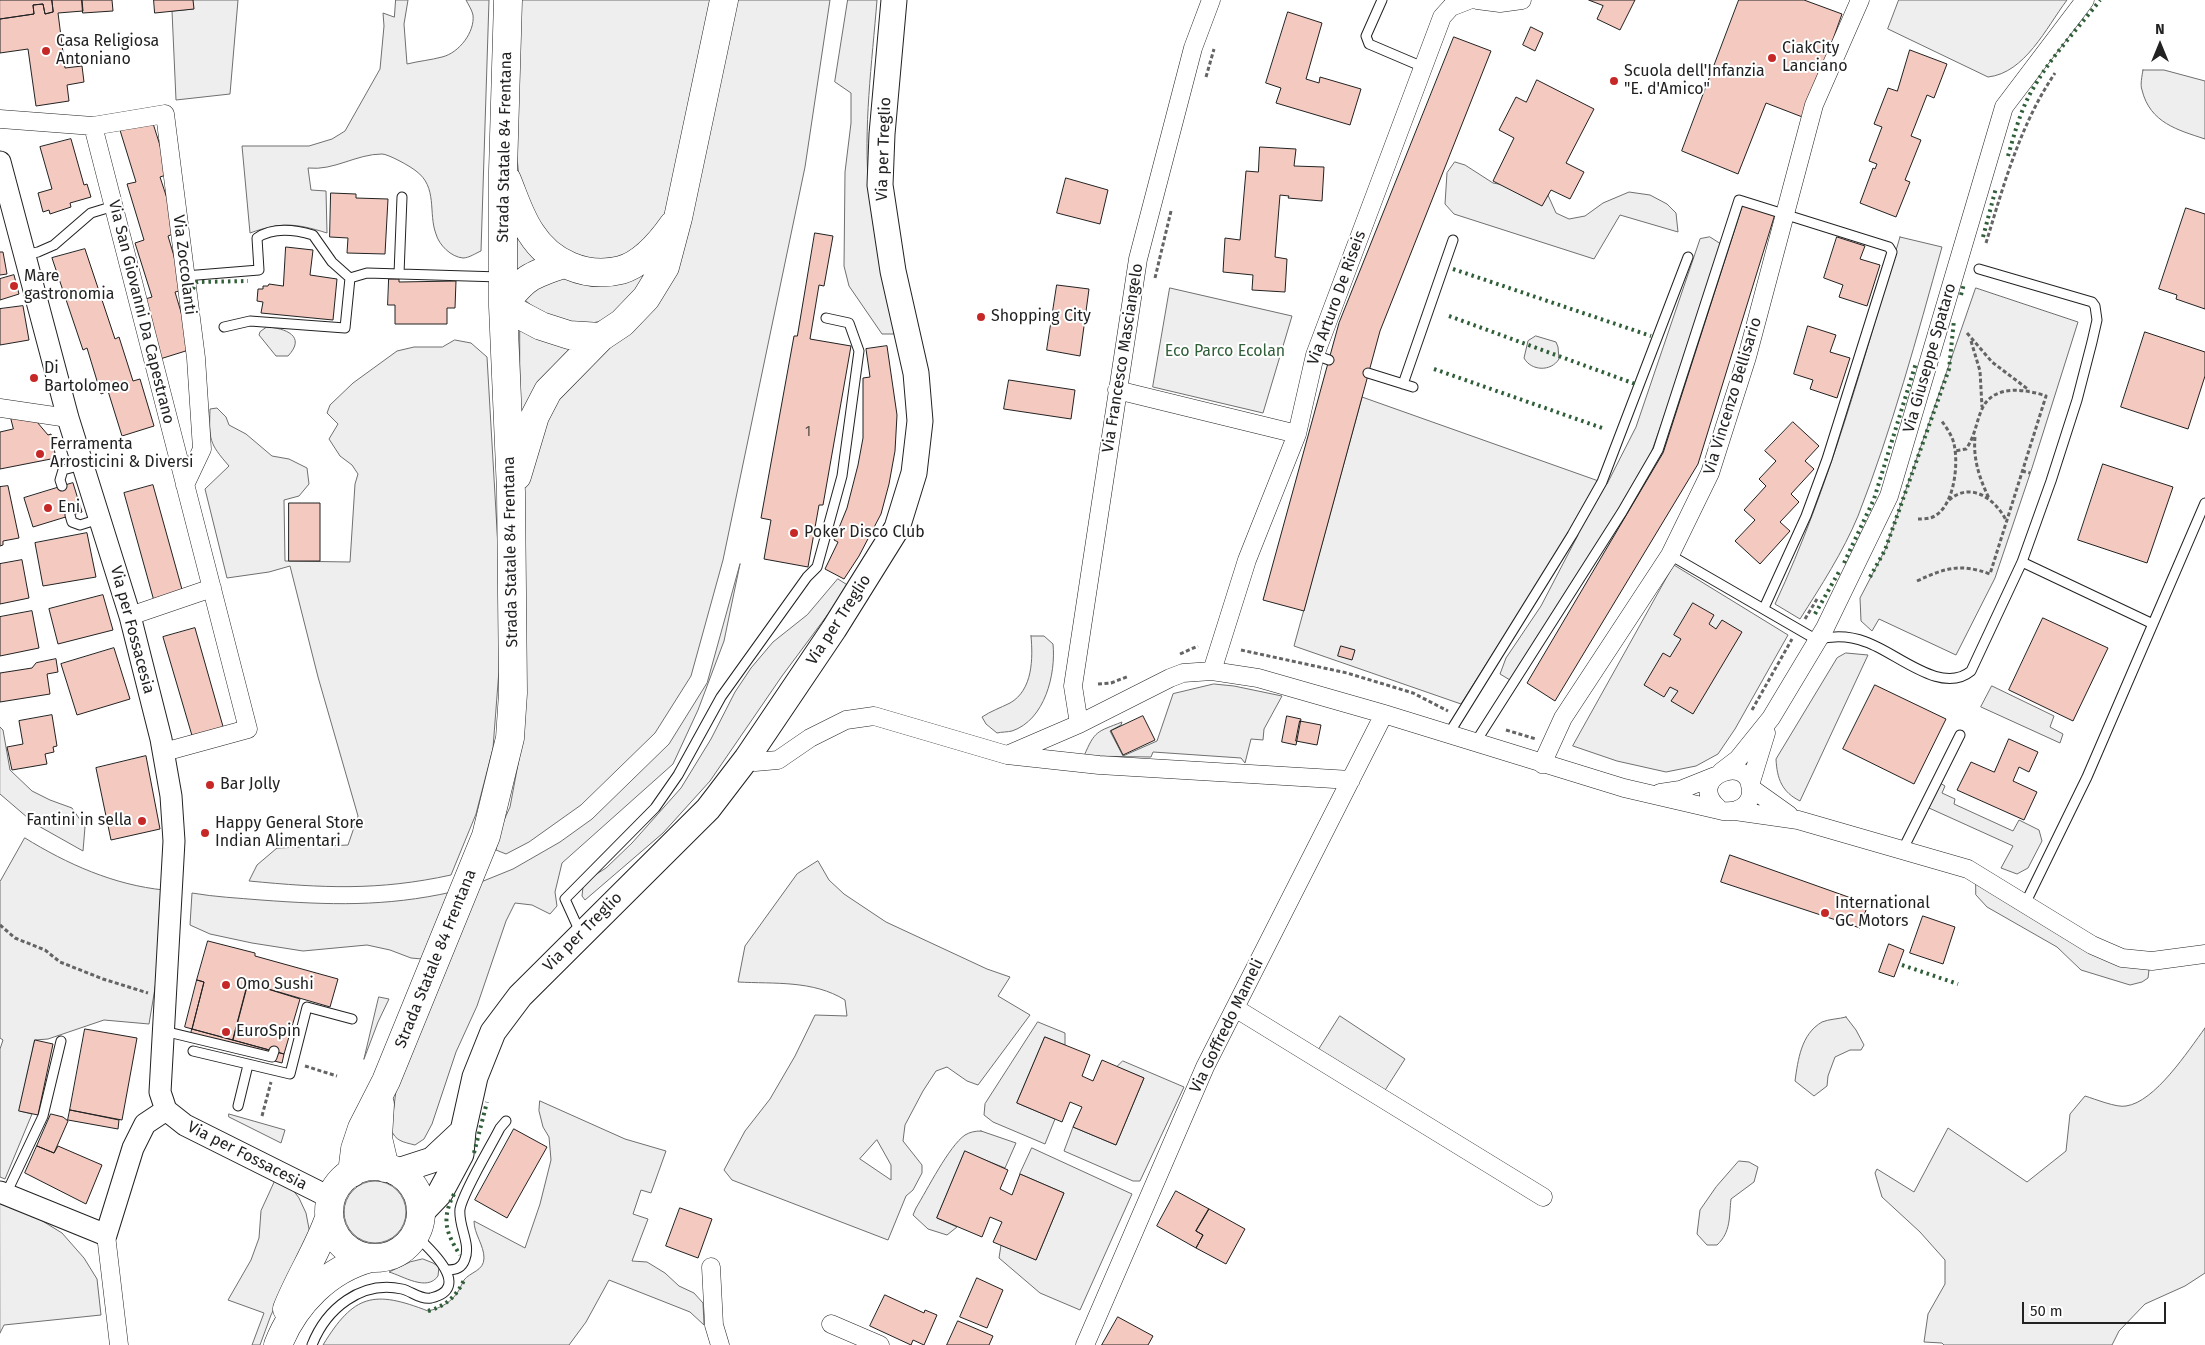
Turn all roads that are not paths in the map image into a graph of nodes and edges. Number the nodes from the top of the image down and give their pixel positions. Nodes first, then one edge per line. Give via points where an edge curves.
1 (508, 0) edge
2 (724, 0) edge
3 (894, 0) edge
4 (1211, 0) edge
5 (1382, 0) edge
6 (1469, 0) edge
7 (1477, 0) edge
8 (1522, 0) edge
9 (1860, 0) edge
10 (2085, 0) edge
11 (1423, 67) junction
12 (0, 120) edge
13 (93, 126) junction
14 (0, 162) edge
15 (503, 171) junction
16 (402, 197) dead end
17 (114, 206) junction
18 (1786, 214) junction
19 (678, 218) junction
20 (1453, 240) dead end
21 (25, 255) junction
22 (1688, 257) dead end
23 (564, 264) junction
24 (1979, 269) dead end
25 (399, 274) junction
26 (185, 276) junction
27 (503, 277) junction
28 (350, 278) junction
29 (503, 306) junction
30 (826, 318) dead end
31 (224, 327) dead end
32 (601, 337) junction
33 (1368, 373) dead end
34 (1403, 384) junction
35 (1413, 387) dead end
36 (1117, 390) junction
37 (0, 408) edge
38 (68, 418) junction
39 (1297, 434) junction
40 (82, 465) junction
41 (185, 485) junction
42 (62, 486) dead end
43 (511, 492) junction
44 (2205, 503) edge
45 (70, 515) dead end
46 (99, 519) junction
47 (1670, 555) junction
48 (2022, 562) junction
49 (212, 588) junction
50 (1764, 608) junction
51 (130, 616) junction
52 (2153, 624) junction
53 (1818, 640) junction
54 (1212, 671) junction
55 (1384, 714) junction
56 (1771, 718) junction
57 (1078, 724) junction
58 (1448, 735) junction
59 (1960, 735) dead end
60 (1475, 743) junction
61 (164, 752) junction
62 (1007, 755) junction
63 (746, 758) junction
64 (1542, 764) junction
65 (1718, 774) junction
66 (1351, 780) junction
67 (1750, 786) junction
68 (1652, 794) junction
69 (1727, 809) junction
70 (1798, 820) junction
71 (1903, 849) junction
72 (2025, 904) junction
73 (581, 934) junction
74 (2205, 954) edge
75 (1235, 1008) junction
76 (352, 1019) dead end
77 (164, 1030) junction
78 (61, 1041) dead end
79 (193, 1051) dead end
80 (274, 1051) dead end
81 (248, 1065) junction
82 (386, 1081) junction
83 (238, 1106) dead end
84 (166, 1110) junction
85 (506, 1121) dead end
86 (462, 1131) junction
87 (390, 1170) junction
88 (352, 1172) junction
89 (3, 1194) edge
90 (1543, 1197) dead end
91 (330, 1208) junction
92 (418, 1224) junction
93 (106, 1235) junction
94 (370, 1258) junction
95 (711, 1268) dead end
96 (447, 1270) junction
97 (831, 1324) dead end
98 (279, 1341) edge
99 (119, 1345) edge
100 (312, 1345) edge
101 (720, 1345) edge
102 (880, 1345) edge
103 (1085, 1345) edge

1 - 15 main road, Strada Statale 84 Frentana
2 - 19 main road
3 - 63 main road, Via per Treglio via 880,185 893,271 916,373 920,421 914,474 897,528 834,629
4 - 36 street, Via Francesco Masciangelo via 1193,48 1138,259
5 - 11 lane via 1366,36 1368,44
6 - 11 street, Via Arturo De Riseis via 1451,7 1442,17
7 - 8 street via 1500,3
9 - 18 street, Via Vincenzo Bellisario via 1814,105
10 - 53 street, Via Giuseppe Spataro via 2004,107 1890,496
11 - 39 street, Via Arturo De Riseis
12 - 13 street
13 - 17 street, Via San Giovanni Da Capestrano
13 - 26 street, Via Zoccolanti via 165,114
14 - 21 street, Via per Fossacesia
15 - 23 main road via 530,233
15 - 27 main road, Strada Statale 84 Frentana
16 - 25 lane
17 - 21 lane via 91,213 54,244
17 - 41 street, Via San Giovanni Da Capestrano
18 - 47 street, Via Vincenzo Bellisario via 1747,357 1710,473
18 - 50 lane via 1889,247 1892,252 1827,459 1803,524
18 - 60 lane via 1739,200 1658,450
19 - 23 main road via 652,252 623,270 590,272
19 - 32 main road via 664,267 646,298 622,323
20 - 34 lane
21 - 38 street, Via per Fossacesia
22 - 58 lane via 1602,482
23 - 29 main road via 538,272 519,284
24 - 48 lane via 2092,302 2097,311 2077,400
25 - 27 lane
25 - 28 lane via 367,273
26 - 28 lane via 259,270 257,238 273,231 285,231 313,235 332,262
26 - 41 street, Via Zoccolanti via 196,358 202,449
27 - 29 main road, Strada Statale 84 Frentana
28 - 31 lane via 345,328 250,321
29 - 32 main road via 541,326 568,335
29 - 43 main road, Strada Statale 84 Frentana
30 - 73 lane via 849,322 859,351 842,476 817,567 721,697 678,775 654,808 565,899
32 - 43 main road via 548,391 534,416
33 - 34 lane
34 - 35 lane
36 - 39 street
36 - 57 street, Via Francesco Masciangelo via 1073,686
37 - 38 street
38 - 40 street, Via per Fossacesia
39 - 54 street, Via Arturo De Riseis via 1247,560
40 - 42 lane via 63,470
40 - 46 street, Via per Fossacesia
41 - 49 street, Via San Giovanni Da Capestrano
43 - 82 main road, Strada Statale 84 Frentana via 513,692 510,738 486,836
44 - 52 lane
45 - 46 lane via 72,522 80,525
46 - 51 street, Via per Fossacesia
47 - 50 lane
47 - 64 street, Via Vincenzo Bellisario via 1563,718
48 - 52 lane
48 - 53 lane via 1971,671 1965,676 1935,677 1866,642 1834,635
49 - 51 street
49 - 61 street, Via San Giovanni Da Capestrano via 248,729
50 - 53 lane
51 - 61 street, Via per Fossacesia
52 - 72 lane via 2087,777
53 - 56 street, Via Giuseppe Spataro
54 - 55 street via 1258,678
54 - 57 street via 1183,673 1170,678
55 - 58 street
55 - 66 street, Via Goffredo Mameli
56 - 65 street, Via Giuseppe Spataro via 1738,759
56 - 67 street, Via Giuseppe Spataro
57 - 62 street
58 - 60 street
59 - 71 lane
60 - 64 street
61 - 77 street, Via per Fossacesia via 174,841
62 - 63 street via 874,716 846,720 810,738 778,760 755,762
62 - 66 street via 1100,765
63 - 73 main road, Via per Treglio via 708,809
64 - 68 street
65 - 67 street via 1727,770 1738,772 1744,775
65 - 68 street via 1680,790
65 - 69 street via 1711,781 1709,793 1713,804
66 - 75 street, Via Goffredo Mameli
67 - 69 street via 1751,794 1746,805
67 - 70 street via 1773,806
68 - 69 street
69 - 70 street
70 - 71 street
71 - 72 street via 1968,869
72 - 74 street via 2092,946 2122,958 2152,961
73 - 86 main road, Via per Treglio via 520,996 493,1032 475,1077
75 - 90 street
75 - 103 street, Via Goffredo Mameli via 1205,1067
76 - 81 lane via 307,1007 290,1074
77 - 80 lane via 272,1057
77 - 84 street, Via per Fossacesia via 160,1092
78 - 89 lane via 43,1116
79 - 81 lane
81 - 83 lane
82 - 87 main road, Strada Statale 84 Frentana via 378,1120 380,1155
82 - 88 main road, Strada Statale 84 Frentana via 362,1128
84 - 91 street, Via per Fossacesia via 185,1125 298,1183
84 - 93 street via 145,1124 133,1148
85 - 96 lane via 462,1203 460,1218 466,1245 464,1262 458,1268
86 - 87 main road via 432,1160
86 - 92 main road, Via per Treglio via 461,1154 457,1163
87 - 88 main road via 368,1167
87 - 92 main road via 408,1181 417,1194
88 - 91 main road via 335,1188
89 - 93 street
91 - 94 main road via 336,1237 345,1248
91 - 98 main road via 321,1241 294,1292
92 - 94 main road via 398,1252
92 - 96 lane
93 - 99 street
94 - 98 main road via 348,1265 329,1277 298,1309
95 - 101 street via 714,1325
96 - 100 lane via 448,1285 444,1292 432,1298 392,1288 352,1296 327,1317
97 - 102 street

